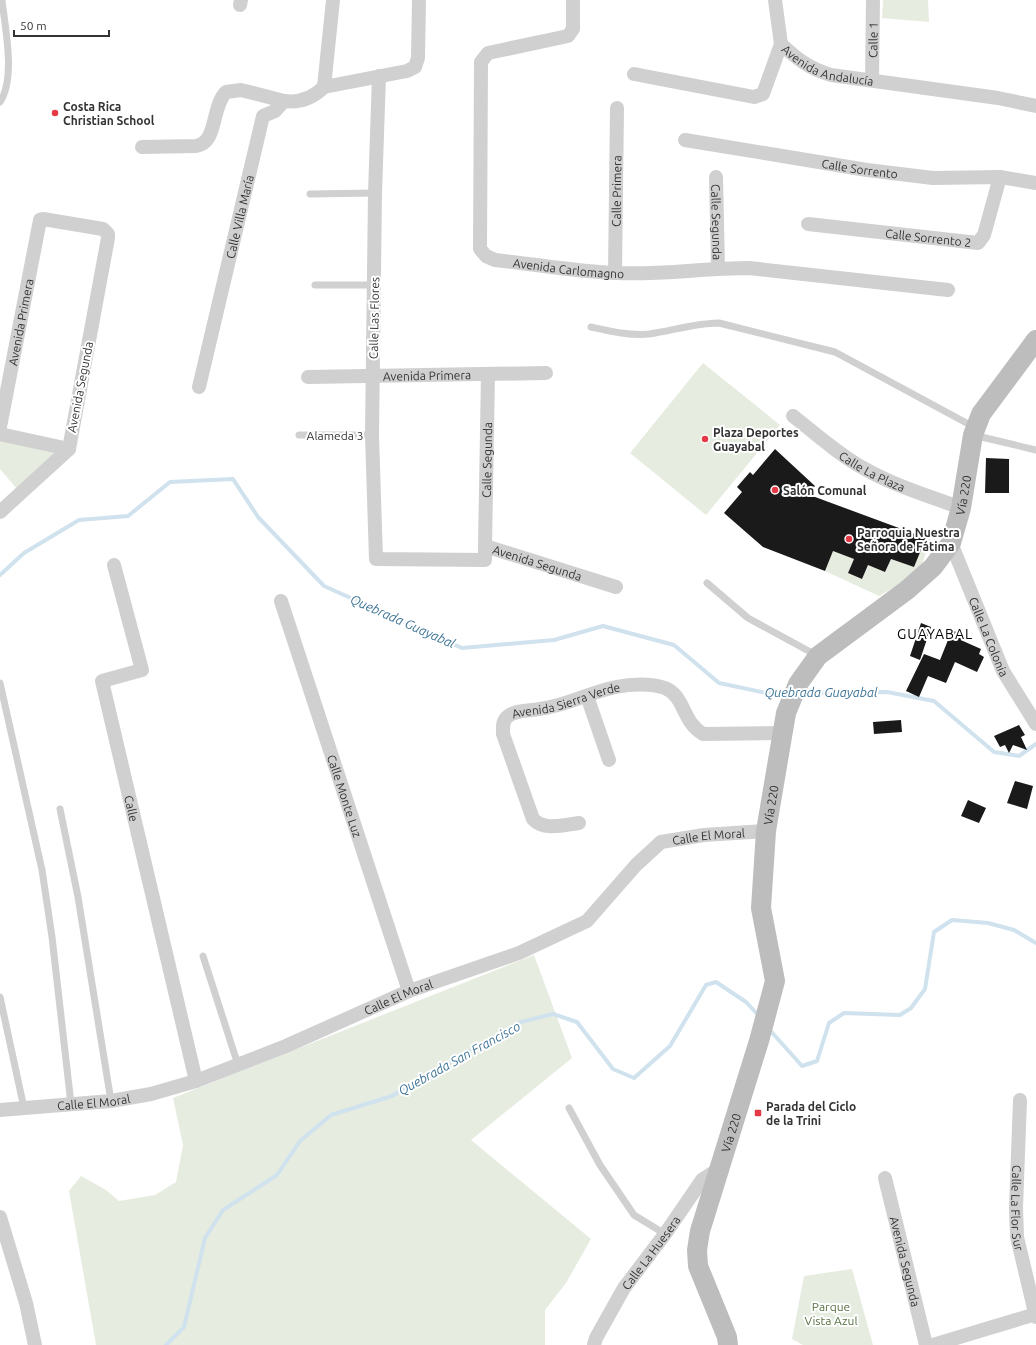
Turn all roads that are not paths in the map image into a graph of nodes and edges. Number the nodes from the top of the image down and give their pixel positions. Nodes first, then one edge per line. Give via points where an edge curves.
1 (2, 0) edge
2 (333, 0) edge
3 (419, 0) edge
4 (573, 0) edge
5 (774, 0) edge
6 (873, 0) edge
7 (781, 44) junction
8 (634, 74) dead end
9 (379, 76) junction
10 (872, 80) junction
11 (324, 87) junction
12 (284, 101) junction
13 (0, 102) edge
14 (1036, 106) edge
15 (617, 108) dead end
16 (685, 140) dead end
17 (142, 147) dead end
18 (716, 177) dead end
19 (1000, 177) junction
20 (1036, 183) edge
21 (375, 193) junction
22 (310, 194) dead end
23 (43, 219) joint
24 (808, 224) dead end
25 (718, 268) junction
26 (615, 273) junction
27 (315, 285) dead end
28 (374, 285) junction
29 (948, 290) dead end
30 (591, 327) dead end
31 (1035, 342) edge
32 (546, 373) dead end
33 (488, 374) junction
34 (373, 376) junction
35 (308, 377) dead end
36 (199, 387) dead end
37 (794, 416) dead end
38 (0, 427) edge
39 (974, 431) junction
40 (0, 434) edge
41 (372, 435) junction
42 (299, 436) dead end
43 (69, 449) junction
44 (1036, 450) edge
45 (962, 508) junction
46 (0, 512) edge
47 (951, 543) junction
48 (486, 546) junction
49 (376, 559) joint
50 (114, 565) dead end
51 (707, 583) dead end
52 (616, 587) dead end
53 (281, 602) dead end
54 (818, 656) junction
55 (0, 683) edge
56 (587, 696) junction
57 (1036, 724) edge
58 (783, 733) junction
59 (610, 760) dead end
60 (60, 808) dead end
61 (579, 823) dead end
62 (766, 831) junction
63 (203, 956) dead end
64 (409, 991) junction
65 (0, 998) edge
66 (238, 1065) junction
67 (196, 1081) junction
68 (111, 1100) junction
69 (1020, 1100) dead end
70 (71, 1104) junction
71 (24, 1108) junction
72 (569, 1108) dead end
73 (0, 1110) edge
74 (719, 1169) junction
75 (885, 1178) dead end
76 (0, 1217) edge
77 (665, 1234) junction
78 (1036, 1315) edge
79 (35, 1345) edge
80 (594, 1345) edge
81 (728, 1345) edge
82 (926, 1345) edge
83 (933, 1345) edge

1 - 13 lane via 8,60 5,94
2 - 11 street
3 - 9 street via 418,58 415,67
4 - 26 street, Avenida Carlomagno via 573,29 568,36 488,53 481,62 480,249 486,256 495,260
5 - 7 street
6 - 10 street, Calle 1
7 - 8 street, Avenida Andalucía via 765,90 763,94 754,98
7 - 10 street, Avenida Andalucía via 800,62 815,71
9 - 11 street
9 - 21 street, Calle Las Flores
10 - 14 street, Avenida Andalucía
11 - 12 street via 316,95 296,102
12 - 17 street via 241,90 226,92 219,100 210,137 204,143 196,146
12 - 36 street, Calle Villa María via 275,111 263,116
15 - 26 street, Calle Primera
16 - 19 street, Calle Sorrento via 867,170 933,178
18 - 25 street, Calle Segunda
19 - 20 street, Calle Sorrento
19 - 24 street, Calle Sorrento 2 via 984,235 978,243
21 - 22 lane
21 - 28 street, Calle Las Flores
23 - 38 street, Avenida Primera via 38,224
23 - 43 street, Avenida Segunda via 103,229 108,234
25 - 26 street, Avenida Carlomagno via 657,274
25 - 29 street, Avenida Carlomagno via 749,268
27 - 28 lane
28 - 34 street, Calle Las Flores
30 - 39 lane via 647,334 718,323 812,345 834,352 874,372
31 - 39 main road, Vía 220 via 980,414
32 - 33 street, Avenida Primera
33 - 34 street, Avenida Primera
33 - 48 street, Calle Segunda
34 - 35 street, Avenida Primera
34 - 41 street, Calle Las Flores
37 - 45 street, Calle La Plaza via 834,449 865,469
39 - 44 lane
39 - 45 main road, Vía 220
40 - 43 street
41 - 42 lane, Alameda 3
41 - 49 street, Calle Las Flores
43 - 46 street, Avenida Segunda
45 - 47 main road, Vía 220
47 - 54 main road, Vía 220 via 933,567 907,590
47 - 57 street, Calle La Colonia via 1003,671
48 - 49 street, Avenida Segunda via 485,560
48 - 52 street, Avenida Segunda
50 - 67 street, Calle via 142,670 102,681
51 - 54 lane via 748,618
53 - 64 street, Calle Monte Luz
54 - 58 main road, Vía 220 via 798,684 786,713
55 - 70 lane via 42,870
56 - 58 street, Avenida Sierra Verde via 616,687 655,686 672,692 678,698 687,719 703,734
56 - 59 street
56 - 61 street, Avenida Sierra Verde via 552,708 514,713 507,717 502,725 533,819 545,827
58 - 62 main road, Vía 220
60 - 68 lane via 78,897
62 - 64 street, Calle El Moral via 704,835 661,842 636,865 587,921 519,953
62 - 74 main road, Vía 220 via 761,908 775,982
63 - 66 lane
64 - 66 street, Calle El Moral
65 - 71 lane
66 - 67 street, Calle El Moral
67 - 68 street, Calle El Moral via 151,1094
68 - 70 street, Calle El Moral
69 - 78 street, Calle La Flor Sur via 1017,1237
70 - 71 street, Calle El Moral
71 - 73 street, Calle El Moral
72 - 77 lane via 600,1165 634,1214
74 - 77 street, Calle La Huesera via 702,1180
74 - 81 main road, Vía 220 via 696,1250 698,1266
75 - 82 street, Avenida Segunda
76 - 79 street via 26,1303
77 - 80 street, Calle La Huesera via 624,1288
78 - 83 street

